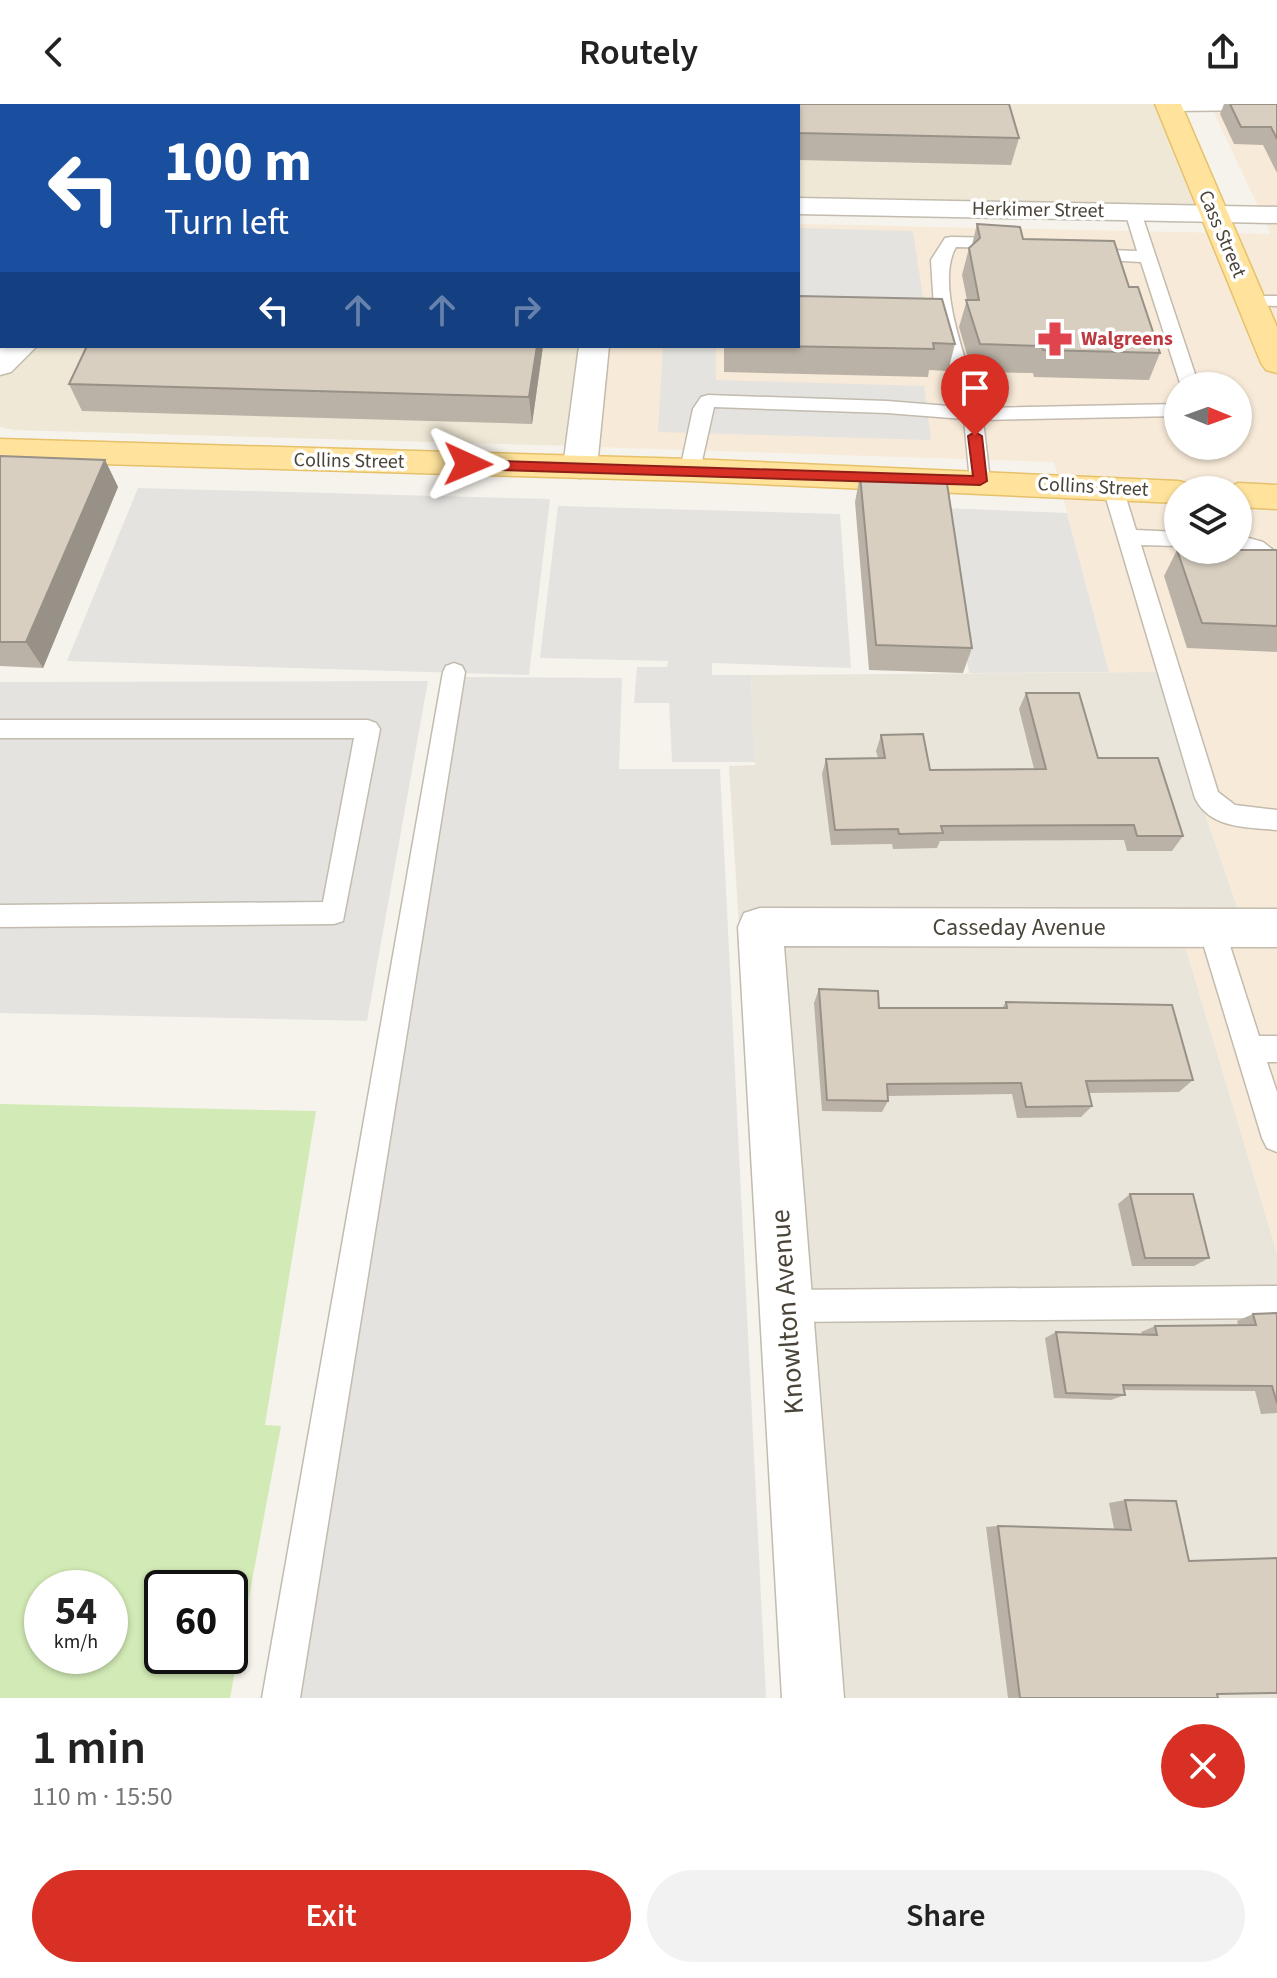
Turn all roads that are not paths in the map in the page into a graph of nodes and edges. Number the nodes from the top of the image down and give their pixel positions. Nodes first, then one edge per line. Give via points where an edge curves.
1 (1168, 106) edge
2 (1277, 106) edge
3 (800, 206) edge
4 (949, 209) junction
5 (1133, 212) junction
6 (1213, 213) junction
7 (1277, 215) edge
8 (951, 242) junction
9 (1031, 246) edge
10 (1069, 253) edge
11 (1148, 257) junction
12 (1264, 301) edge
13 (20, 348) edge
14 (594, 348) edge
15 (1274, 351) edge
16 (0, 365) edge
17 (1185, 372) edge
18 (1164, 411) edge
19 (973, 414) junction
20 (0, 450) edge
21 (580, 467) junction
22 (690, 470) junction
23 (980, 481) junction
24 (1113, 488) junction
25 (1164, 491) edge
26 (1252, 496) edge
27 (1277, 497) edge
28 (1128, 537) junction
29 (1164, 538) edge
30 (1252, 545) edge
31 (1277, 570) edge
32 (454, 672) dead end
33 (0, 729) edge
34 (1277, 820) edge
35 (0, 916) edge
36 (760, 927) joint
37 (1211, 927) junction
38 (1277, 928) edge
39 (1263, 1049) edge
40 (1277, 1138) edge
41 (1277, 1302) edge
42 (787, 1306) junction
43 (281, 1698) edge
44 (813, 1698) edge

1 - 2 lane
1 - 6 main road, Cass Street
3 - 4 street, Herkimer Street
4 - 5 street, Herkimer Street
4 - 8 lane
5 - 6 street, Herkimer Street
5 - 11 lane
6 - 7 street, Herkimer Street
6 - 12 main road, Cass Street
8 - 9 lane
8 - 19 lane via 940,260 943,308
10 - 11 lane
11 - 17 lane
12 - 15 main road, Cass Street
13 - 16 street
14 - 21 street
18 - 19 lane
19 - 22 lane via 708,401
19 - 23 lane
20 - 21 main road, Collins Street
21 - 22 main road, Collins Street
22 - 23 main road, Collins Street
23 - 24 main road, Collins Street
24 - 25 main road, Collins Street
24 - 28 lane
26 - 27 main road
28 - 29 lane
28 - 34 lane via 1207,798 1229,815
30 - 31 lane
32 - 43 lane
33 - 35 lane via 368,729 334,913
36 - 37 street, Casseday Avenue
36 - 42 street, Knowlton Avenue
37 - 38 street, Casseday Avenue
37 - 39 lane
39 - 40 lane
41 - 42 lane
42 - 44 street, Knowlton Avenue

